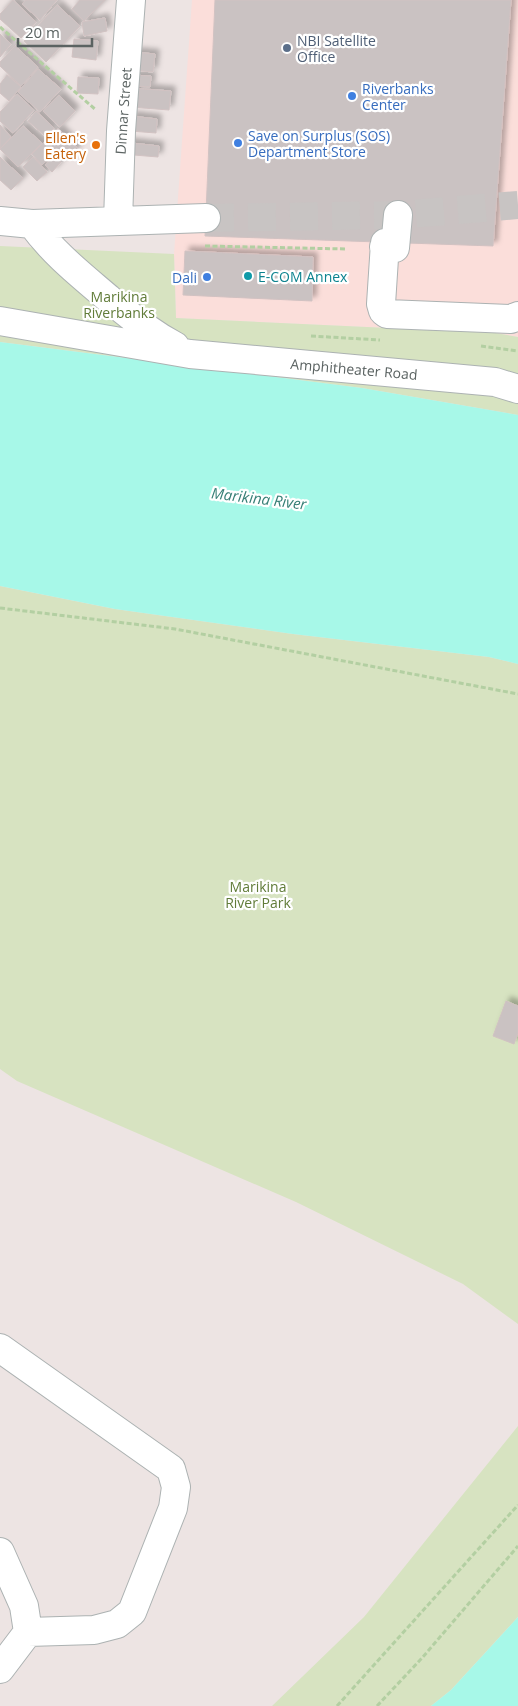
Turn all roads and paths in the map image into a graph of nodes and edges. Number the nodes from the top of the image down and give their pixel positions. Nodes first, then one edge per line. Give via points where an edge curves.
1 (131, 0) edge
2 (0, 27) edge
3 (121, 131) junction
4 (398, 215) dead end
5 (206, 218) tunnel mouth
6 (0, 221) edge
7 (118, 221) junction
8 (32, 224) junction
9 (518, 316) edge
10 (0, 321) edge
11 (309, 336) dead end
12 (386, 341) dead end
13 (473, 346) dead end
14 (518, 351) edge
15 (190, 354) junction
16 (518, 389) edge
17 (0, 608) edge
18 (518, 694) edge
19 (0, 1348) edge
20 (518, 1504) edge
21 (518, 1546) edge
22 (0, 1552) edge
23 (28, 1632) junction
24 (0, 1669) edge
25 (337, 1706) edge
26 (377, 1706) edge

1 - 3 street, Dinnar Street
2 - 3 path
3 - 7 street, Dinnar Street
4 - 9 street via 395,248 385,245 382,311 387,314 511,319
5 - 7 street
6 - 8 street
7 - 8 street
8 - 15 street via 67,263 153,335
10 - 15 street, Amphitheater Road
11 - 12 path
13 - 14 path
15 - 16 street, Amphitheater Road via 495,382
17 - 18 path via 175,630
19 - 23 street via 171,1469 176,1487 173,1508 132,1612 117,1624 94,1630
20 - 25 path
21 - 26 path
22 - 23 street via 24,1606
23 - 24 street

